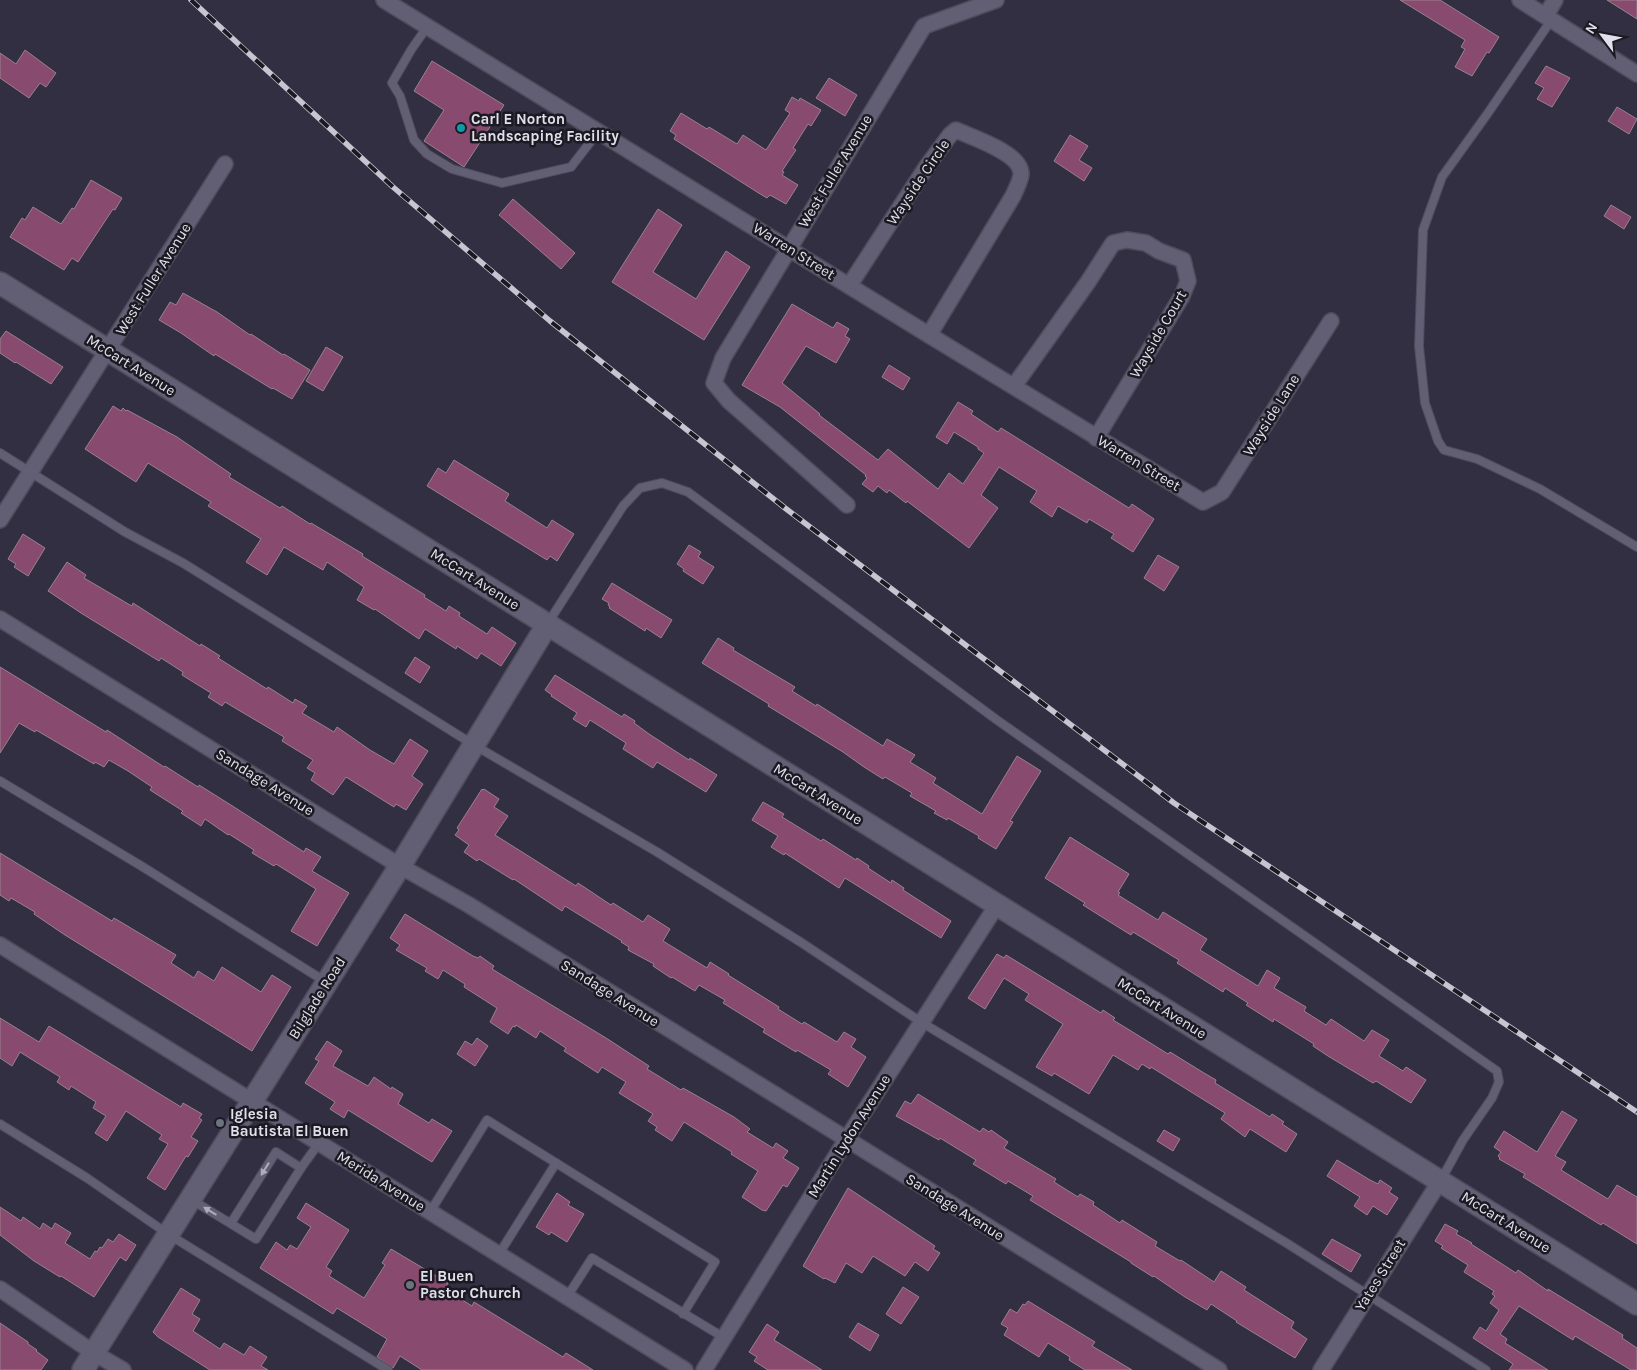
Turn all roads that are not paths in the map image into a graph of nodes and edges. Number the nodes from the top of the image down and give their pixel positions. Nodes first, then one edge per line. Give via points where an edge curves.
1 (384, 0) edge
2 (996, 0) edge
3 (1520, 0) edge
4 (1555, 0) edge
5 (1549, 17) junction
6 (427, 27) junction
7 (1637, 74) edge
8 (598, 132) junction
9 (225, 164) dead end
10 (788, 248) junction
11 (0, 283) edge
12 (849, 286) junction
13 (1331, 321) dead end
14 (929, 335) junction
15 (107, 350) junction
16 (1014, 386) junction
17 (1096, 438) junction
18 (0, 453) edge
19 (30, 473) junction
20 (1203, 502) joint
21 (847, 505) dead end
22 (0, 520) edge
23 (1637, 547) edge
24 (0, 619) edge
25 (547, 624) junction
26 (474, 745) junction
27 (0, 781) edge
28 (400, 866) junction
29 (997, 905) junction
30 (0, 945) edge
31 (327, 982) junction
32 (922, 1022) junction
33 (251, 1101) junction
34 (0, 1124) edge
35 (846, 1140) junction
36 (319, 1143) junction
37 (556, 1163) junction
38 (300, 1168) junction
39 (1440, 1181) junction
40 (190, 1199) junction
41 (430, 1212) junction
42 (231, 1223) junction
43 (168, 1234) junction
44 (499, 1254) junction
45 (0, 1289) edge
46 (1368, 1296) junction
47 (567, 1297) junction
48 (1637, 1304) edge
49 (683, 1314) junction
50 (723, 1338) junction
51 (89, 1361) edge
52 (123, 1370) edge
53 (388, 1370) edge
54 (685, 1370) edge
55 (704, 1370) edge
56 (1220, 1370) edge
57 (1321, 1370) edge
58 (1486, 1370) edge

1 - 6 street, Warren Street
2 - 10 street, West Fuller Avenue via 924,26
3 - 5 street
4 - 5 street
5 - 7 street
5 - 23 lane via 1488,114 1442,177 1423,230 1419,346 1425,403 1444,450 1477,459 1540,490
6 - 8 street, Warren Street
6 - 8 lane via 392,83 400,96 414,140 427,154 452,169 502,184 571,166
8 - 10 street, Warren Street
9 - 15 street, West Fuller Avenue
10 - 12 street, Warren Street
10 - 21 street, West Fuller Avenue via 723,358 714,382 729,401
11 - 15 main road, McCart Avenue
12 - 14 street, Warren Street
12 - 14 street, Wayside Circle via 950,135 956,130 1002,150 1019,165 1021,174 1013,196
13 - 20 street, Wayside Lane via 1222,492
14 - 16 street, Warren Street
15 - 19 street, West Fuller Avenue
15 - 25 main road, McCart Avenue
16 - 17 street, Warren Street
16 - 17 street, Wayside Court via 1113,243 1127,240 1146,243 1183,260 1188,281 1182,296
17 - 20 street, Warren Street
18 - 19 lane
19 - 22 street, West Fuller Avenue
19 - 26 lane via 125,532 183,563
24 - 28 street, Sandage Avenue
25 - 26 main road, Bilglade Road
25 - 29 main road, McCart Avenue
25 - 39 lane via 623,506 640,488 662,483 688,492 997,720 1497,1071 1499,1082 1492,1098
26 - 28 main road, Bilglade Road
26 - 32 lane via 657,852
27 - 31 lane
28 - 31 main road, Bilglade Road
28 - 35 street, Sandage Avenue via 469,905
29 - 32 street, Martin Lydon Avenue
29 - 39 main road, McCart Avenue
30 - 33 street, Merida Avenue
31 - 33 main road, Bilglade Road
32 - 35 street, Martin Lydon Avenue
32 - 46 lane via 1272,1234
33 - 36 street, Merida Avenue
33 - 40 main road, Bilglade Road
34 - 43 lane
35 - 50 street, Martin Lydon Avenue
35 - 56 street, Sandage Avenue
36 - 38 lane
36 - 41 street, Merida Avenue
37 - 41 lane via 487,1120
37 - 44 lane
37 - 49 lane via 715,1262
38 -> 42 lane via 276,1152
38 - 42 lane via 256,1239
39 - 46 street, Yates Street
39 - 48 main road, McCart Avenue
42 -> 40 lane
40 - 43 main road, Bilglade Road
41 - 44 street, Merida Avenue
43 - 51 main road, Bilglade Road
43 - 53 lane
44 - 47 street, Merida Avenue
45 - 51 street
46 - 57 street, Yates Street
46 - 58 lane
47 - 49 lane via 592,1258
47 - 54 street, Merida Avenue
49 - 50 lane
50 - 55 street, Martin Lydon Avenue
51 - 52 street

